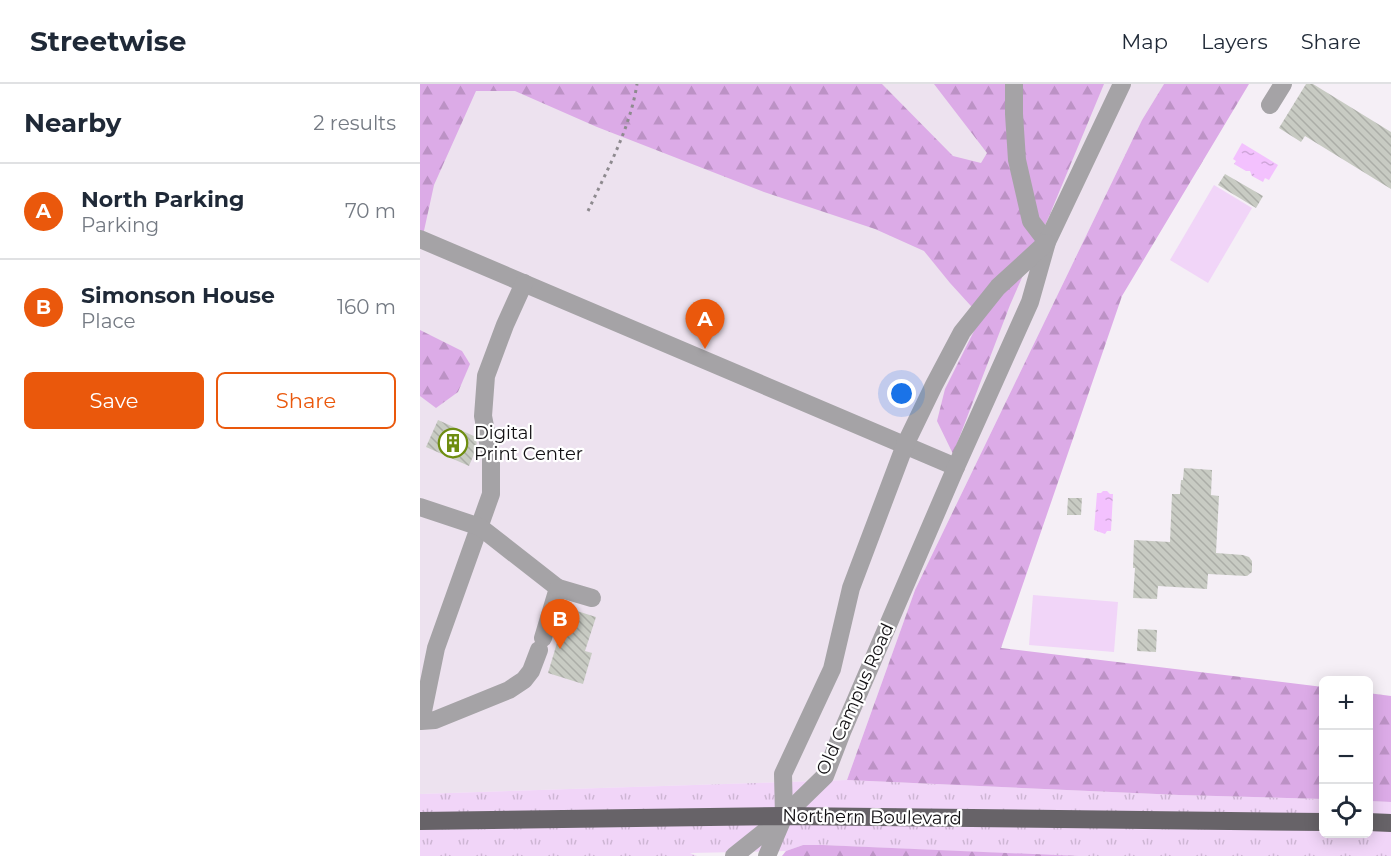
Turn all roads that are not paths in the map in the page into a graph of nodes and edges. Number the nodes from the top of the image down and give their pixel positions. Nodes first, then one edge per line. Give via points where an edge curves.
1 (1014, 84) edge
2 (1122, 84) edge
3 (1283, 84) edge
4 (1270, 105) dead end
5 (420, 239) edge
6 (1047, 242) junction
7 (524, 283) junction
8 (904, 445) junction
9 (956, 467) junction
10 (420, 507) edge
11 (480, 527) junction
12 (558, 588) junction
13 (592, 598) dead end
14 (784, 816) junction
15 (420, 821) edge
16 (1319, 822) edge
17 (1373, 822) edge
18 (1391, 823) edge
19 (734, 856) edge
20 (767, 856) edge

1 - 6 street via 1017,160 1031,221
2 - 6 street, Old Campus Road
3 - 4 street
5 - 7 street
6 - 8 street, Old Campus Road via 998,287 962,332
6 - 9 street, Old Campus Road via 1030,302
7 - 8 street
7 - 11 street via 486,376 483,416 491,458 491,494
8 - 9 street
8 - 14 street, Old Campus Road via 851,588 832,669 783,774
9 - 14 street, Old Campus Road via 825,776
10 - 11 street
11 - 12 street
11 - 12 street via 436,648 421,721 435,720 524,680 541,644
12 - 13 street
14 - 15 main road, Northern Boulevard
14 - 16 main road, Northern Boulevard
14 - 19 street
14 - 20 street
17 - 18 main road

